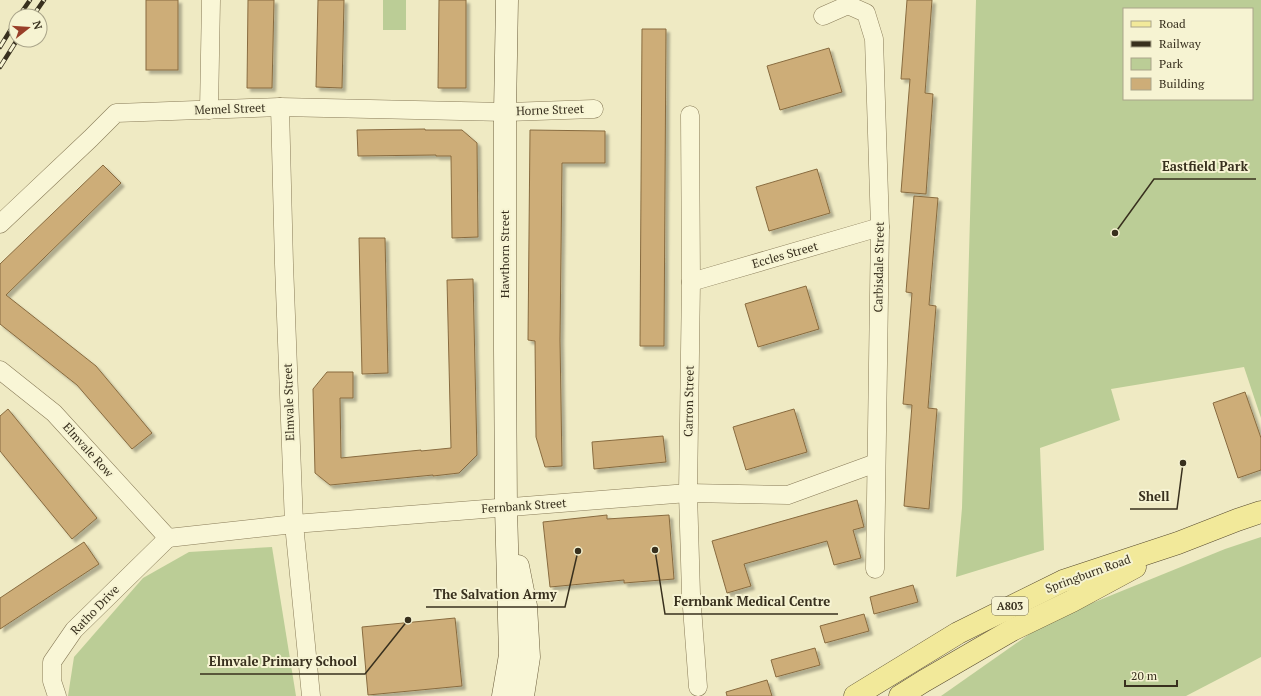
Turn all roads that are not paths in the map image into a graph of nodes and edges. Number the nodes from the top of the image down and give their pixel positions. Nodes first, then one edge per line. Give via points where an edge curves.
1 (211, 0) edge
2 (507, 0) edge
3 (823, 16) dead end
4 (280, 107) junction
5 (594, 109) dead end
6 (209, 110) junction
7 (505, 112) junction
8 (690, 115) dead end
9 (0, 224) edge
10 (880, 227) junction
11 (691, 282) junction
12 (0, 370) edge
13 (876, 463) junction
14 (688, 493) junction
15 (506, 508) junction
16 (1261, 512) edge
17 (294, 524) junction
18 (168, 538) junction
19 (1178, 543) junction
20 (875, 569) dead end
21 (924, 681) junction
22 (698, 687) dead end
23 (57, 696) edge
24 (311, 696) edge
25 (503, 696) edge
26 (523, 696) edge
27 (855, 696) edge
28 (900, 696) edge
29 (907, 696) edge

1 - 6 street
2 - 7 main road, Hawthorn Street
3 - 10 street, Carbisdale Street via 848,5 866,13 874,39
4 - 6 street, Memel Street
4 - 7 street, Memel Street
4 - 17 street, Elmvale Street
5 - 7 street, Horne Street
6 - 9 street, Memel Street via 116,113
7 - 15 main road, Hawthorn Street
8 - 11 street, Carron Street
10 - 11 street, Eccles Street
10 - 13 street, Carbisdale Street
11 - 14 street, Carron Street
12 - 18 street, Elmvale Row via 54,413
13 - 14 street, Fernbank Street via 788,495
13 - 20 street, Carbisdale Street
14 - 15 street, Fernbank Street
14 - 22 street, Carron Street via 691,594
15 - 17 street, Fernbank Street
15 - 25 main road, Hawthorn Street via 510,655
15 - 26 main road, Hawthorn Street via 526,606 529,657
16 - 19 main road, Springburn Road / A803
17 - 18 street, Fernbank Street
17 - 24 street, Elmvale Street
18 - 23 street, Ratho Drive via 74,630 52,662 52,681
19 - 21 main road, Springburn Road / A803 via 1072,602 1012,630
19 - 27 main road, Springburn Road / A803 via 1063,581 1003,609 958,633
21 - 28 main road, Springburn Road / A803
21 - 29 main road

